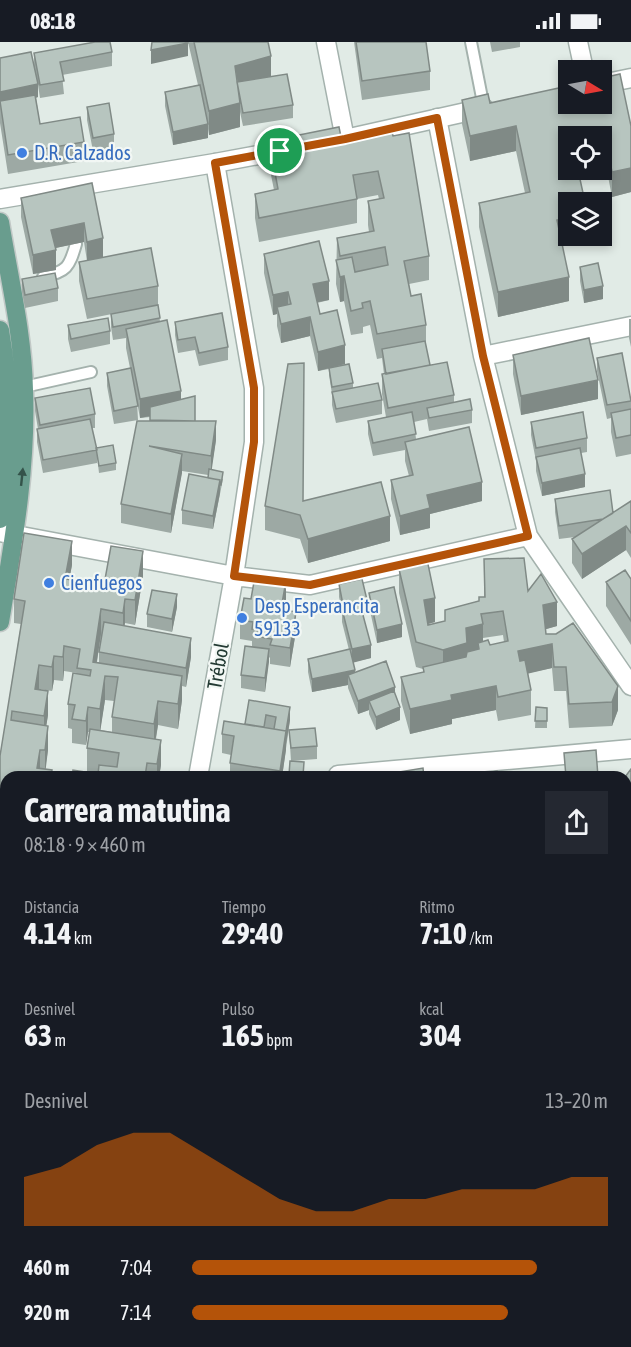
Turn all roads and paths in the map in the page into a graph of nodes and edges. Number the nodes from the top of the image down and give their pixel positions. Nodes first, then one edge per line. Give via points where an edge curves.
1 (326, 42) edge
2 (471, 42) edge
3 (578, 42) edge
4 (582, 60) edge
5 (631, 78) edge
6 (612, 82) edge
7 (505, 104) edge
8 (484, 108) junction
9 (437, 118) junction
10 (345, 139) junction
11 (215, 163) junction
12 (0, 199) edge
13 (0, 222) edge
14 (76, 244) dead end
15 (21, 283) junction
16 (631, 326) edge
17 (0, 330) edge
18 (483, 356) junction
19 (91, 372) dead end
20 (24, 387) junction
21 (0, 519) edge
22 (7, 533) edge
23 (528, 536) junction
24 (234, 576) junction
25 (0, 621) edge
26 (631, 686) edge
27 (631, 749) edge
28 (199, 771) edge
29 (383, 771) edge

1 - 10 street
2 - 8 lane
3 - 4 street
5 - 6 street
7 - 8 street
8 - 9 street
9 - 10 street
9 - 18 street
10 - 11 street
11 - 12 street via 65,193
11 - 24 street, Trébol via 254,388 254,442
13 - 15 main road
14 - 15 lane via 69,266 62,273
15 - 20 main road
16 - 18 street
17 - 21 main road via 9,434
18 - 23 street
19 - 20 lane
22 -> 20 main road via 24,459
22 - 24 street
22 - 25 main road
23 - 24 street via 310,585
23 - 26 street
24 - 28 street, Trébol
27 - 29 street

